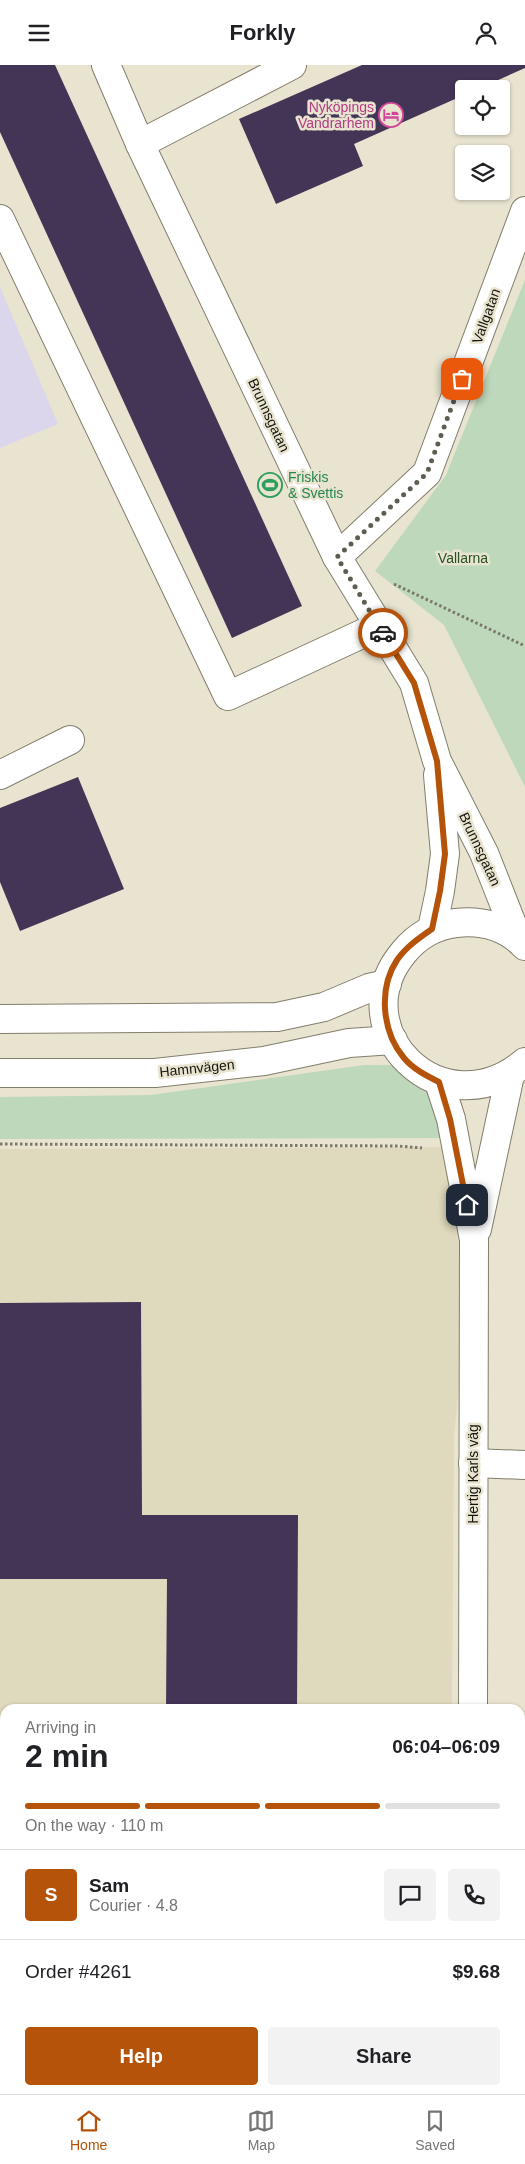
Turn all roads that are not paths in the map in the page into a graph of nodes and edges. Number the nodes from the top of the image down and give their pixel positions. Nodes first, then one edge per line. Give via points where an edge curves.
1 (106, 65) edge
2 (292, 65) edge
3 (140, 144) junction
4 (525, 211) edge
5 (0, 219) edge
6 (337, 557) junction
7 (379, 626) junction
8 (70, 740) dead end
9 (437, 761) junction
10 (0, 775) edge
11 (432, 929) junction
12 (521, 943) edge
13 (387, 984) junction
14 (0, 1019) edge
15 (392, 1040) junction
16 (517, 1069) edge
17 (0, 1073) edge
18 (439, 1082) junction
19 (474, 1240) junction
20 (473, 1463) junction
21 (525, 1465) edge
22 (473, 1704) edge

1 - 3 street, Brunnsgatan
2 - 3 street
3 - 6 street, Brunnsgatan
4 - 6 street, Vallgatan via 427,473
5 - 7 street via 228,696
6 - 7 street, Brunnsgatan
7 - 9 street, Brunnsgatan via 414,683
8 - 10 street
9 - 11 street, Brunnsgatan via 445,854
9 - 12 street, Brunnsgatan via 484,853
11 - 12 street via 476,922 498,927
11 - 13 street via 412,943 402,955
13 - 14 street via 324,1007 277,1017
13 - 15 street via 384,1003
15 - 17 street, Hamnvägen via 349,1043 264,1061 155,1073
15 - 18 street via 404,1058
16 - 18 street via 487,1084 463,1087
16 - 19 street, Hertig Karls väg
18 - 19 street, Hertig Karls väg via 450,1119
19 - 20 street, Hertig Karls väg
20 - 21 street
20 - 22 street, Hertig Karls väg

